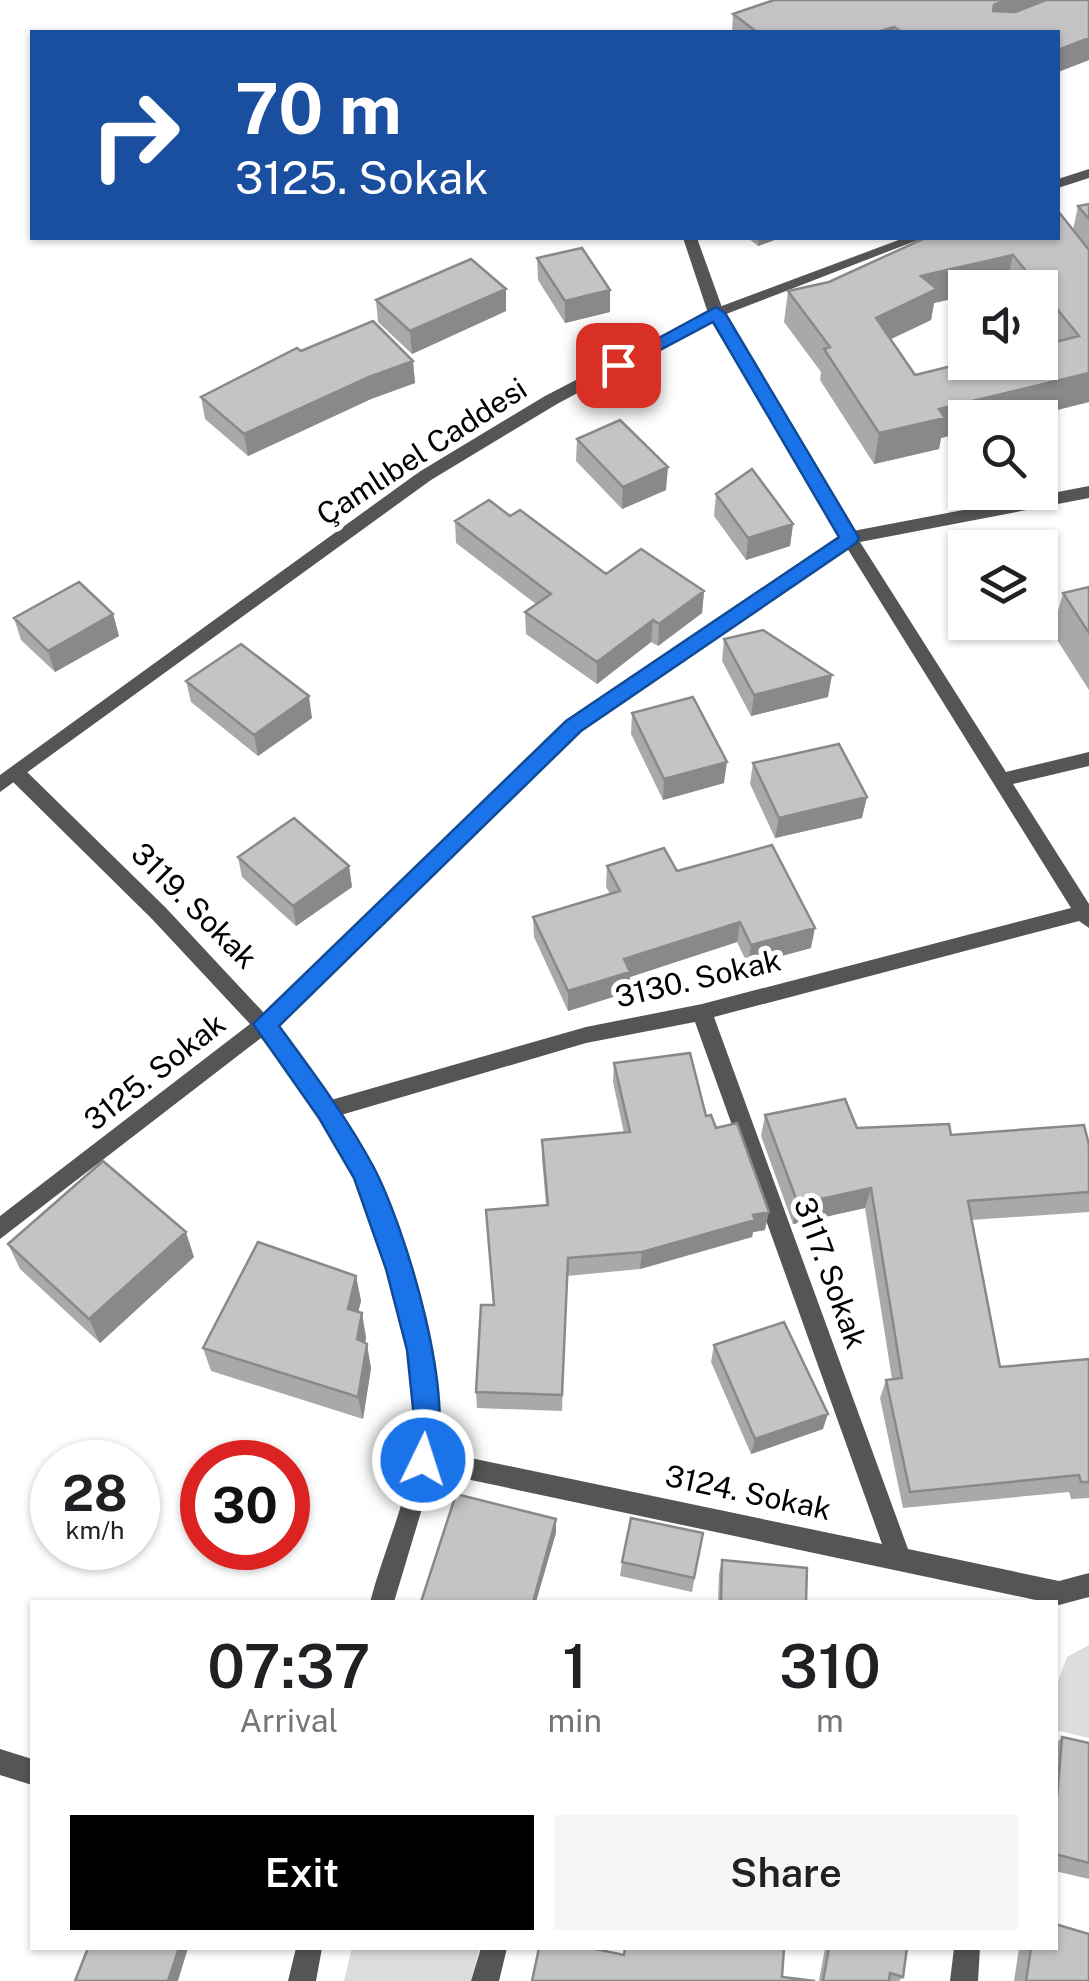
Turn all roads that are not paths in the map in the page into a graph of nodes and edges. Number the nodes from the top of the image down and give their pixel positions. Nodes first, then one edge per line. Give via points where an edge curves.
1 (1089, 172) edge
2 (1060, 183) edge
3 (691, 240) edge
4 (911, 240) edge
5 (716, 313) junction
6 (1089, 492) edge
7 (849, 538) junction
8 (1089, 759) edge
9 (8, 780) edge
10 (1002, 780) junction
11 (1087, 916) edge
12 (702, 1012) junction
13 (265, 1024) junction
14 (328, 1110) junction
15 (0, 1229) edge
16 (423, 1460) junction
17 (898, 1556) junction
18 (1089, 1585) edge
19 (383, 1600) edge
20 (1057, 1600) edge
21 (0, 1762) edge
22 (30, 1771) edge
23 (310, 1950) edge
24 (493, 1950) edge
25 (967, 1950) edge
26 (302, 1981) edge
27 (485, 1981) edge
28 (964, 1981) edge

1 - 2 street
3 - 5 street
4 - 5 street, Çamlıbel Caddesi
5 - 7 street
5 - 9 street, Çamlıbel Caddesi via 426,476
6 - 7 street
7 - 10 street
7 - 13 street, 3125. Sokak via 574,726
8 - 10 street
9 - 13 street, 3119. Sokak
10 - 11 street
11 - 12 street, 3130. Sokak
12 - 14 street, 3130. Sokak via 586,1036
12 - 17 street, 3117. Sokak
13 - 14 street, 3119. Sokak
13 - 15 street, 3125. Sokak
14 - 16 street, 3119. Sokak via 365,1175 403,1285 420,1350 428,1427
16 - 17 street, 3124. Sokak
16 - 19 street, 3119. Sokak
17 - 20 street, 3124. Sokak
18 - 20 street
21 - 22 street
23 - 26 street
24 - 27 street
25 - 28 street

